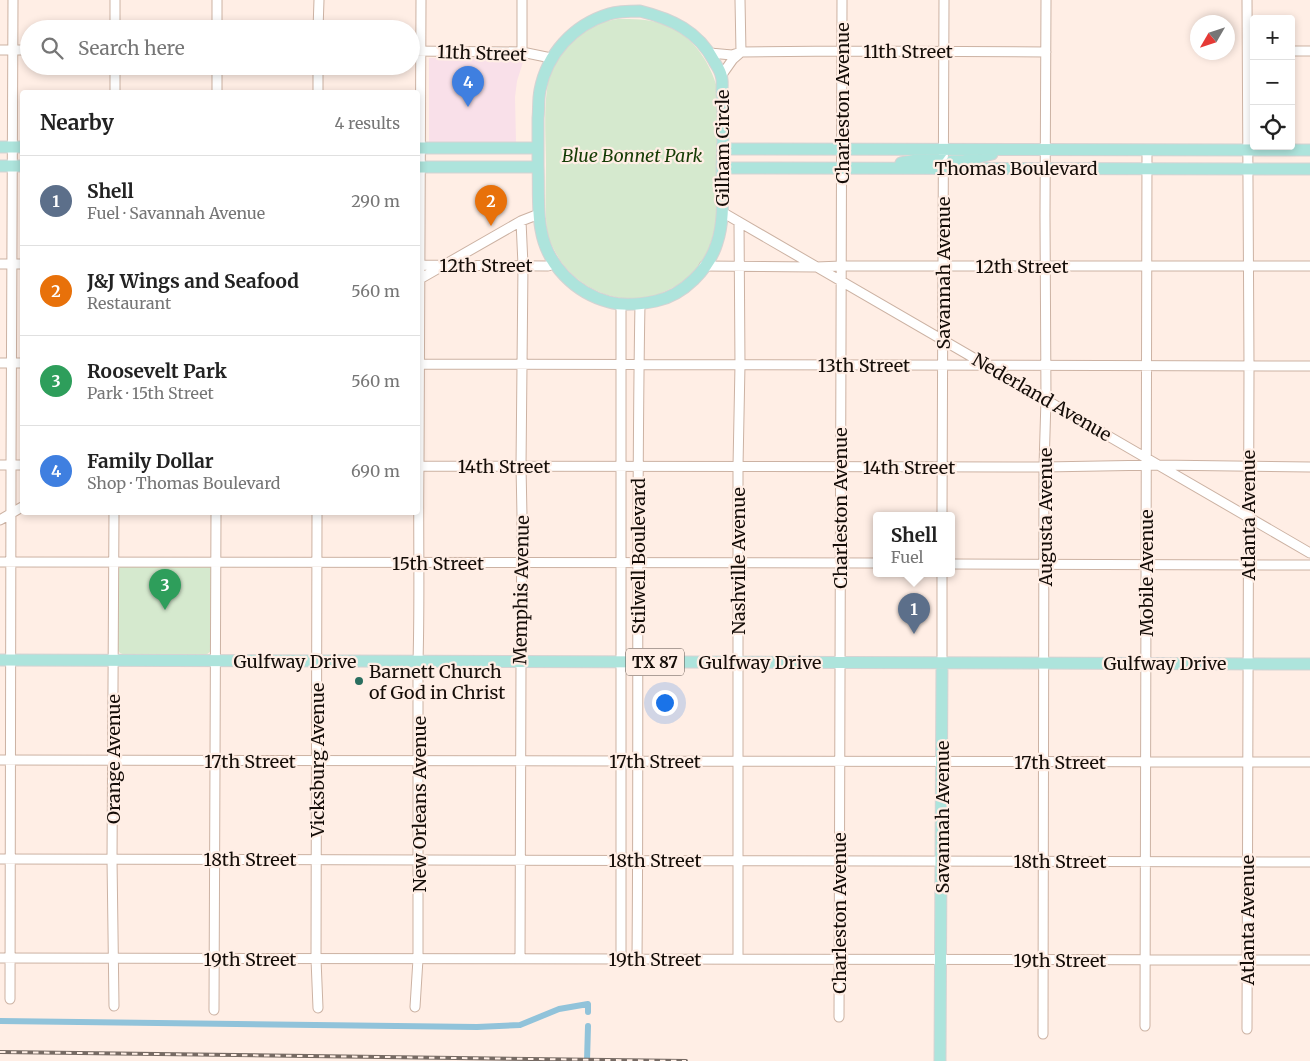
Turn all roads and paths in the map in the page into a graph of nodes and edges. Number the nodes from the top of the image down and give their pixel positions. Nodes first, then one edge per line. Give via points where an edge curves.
1 (14, 0) edge
2 (115, 0) edge
3 (217, 0) edge
4 (319, 0) edge
5 (421, 0) edge
6 (522, 0) edge
7 (740, 0) edge
8 (842, 0) edge
9 (944, 0) edge
10 (1046, 0) edge
11 (1248, 0) edge
12 (623, 6) edge
13 (640, 6) edge
14 (115, 20) edge
15 (217, 20) edge
16 (318, 20) edge
17 (1250, 34) edge
18 (0, 50) edge
19 (13, 50) junction
20 (20, 50) edge
21 (421, 51) junction
22 (842, 51) junction
23 (944, 51) junction
24 (1295, 51) edge
25 (1310, 51) edge
26 (522, 52) junction
27 (741, 52) junction
28 (1046, 52) junction
29 (710, 53) junction
30 (551, 58) junction
31 (1251, 60) edge
32 (115, 75) edge
33 (217, 75) edge
34 (318, 75) edge
35 (721, 76) junction
36 (115, 90) edge
37 (216, 90) edge
38 (318, 90) edge
39 (420, 100) edge
40 (0, 147) edge
41 (18, 147) edge
42 (420, 148) edge
43 (538, 148) junction
44 (723, 149) junction
45 (842, 149) junction
46 (944, 150) junction
47 (1006, 150) junction
48 (1046, 150) junction
49 (1147, 150) junction
50 (1248, 150) junction
51 (1310, 150) edge
52 (0, 166) edge
53 (18, 166) edge
54 (420, 167) edge
55 (538, 167) junction
56 (722, 168) junction
57 (842, 168) junction
58 (882, 168) junction
59 (944, 168) junction
60 (1045, 168) junction
61 (1147, 168) junction
62 (1249, 169) junction
63 (1310, 169) edge
64 (722, 212) junction
65 (539, 214) junction
66 (521, 221) junction
67 (739, 222) junction
68 (554, 263) junction
69 (0, 264) edge
70 (12, 264) junction
71 (20, 264) edge
72 (420, 265) edge
73 (444, 265) junction
74 (522, 265) junction
75 (704, 266) junction
76 (740, 266) junction
77 (842, 266) junction
78 (943, 266) junction
79 (1045, 266) junction
80 (1147, 266) junction
81 (1249, 266) junction
82 (1310, 266) edge
83 (816, 267) junction
84 (420, 279) edge
85 (841, 282) junction
86 (621, 304) junction
87 (640, 304) junction
88 (943, 339) junction
89 (0, 363) edge
90 (12, 363) junction
91 (20, 363) edge
92 (420, 364) edge
93 (740, 364) junction
94 (522, 365) junction
95 (622, 365) junction
96 (639, 365) junction
97 (841, 365) junction
98 (943, 365) junction
99 (1045, 365) junction
100 (1147, 365) junction
101 (987, 366) junction
102 (1250, 366) junction
103 (1310, 366) edge
104 (1046, 399) junction
105 (1147, 461) junction
106 (1157, 464) junction
107 (0, 465) edge
108 (11, 465) junction
109 (20, 465) edge
110 (420, 466) edge
111 (522, 466) junction
112 (621, 466) junction
113 (638, 466) junction
114 (738, 466) junction
115 (840, 466) junction
116 (942, 467) junction
117 (1248, 467) junction
118 (1310, 467) edge
119 (1044, 468) junction
120 (20, 508) edge
121 (942, 512) edge
122 (12, 513) junction
123 (114, 515) edge
124 (216, 515) edge
125 (317, 515) edge
126 (419, 515) edge
127 (1249, 517) junction
128 (0, 520) edge
129 (1310, 553) edge
130 (0, 562) edge
131 (11, 562) junction
132 (114, 562) junction
133 (215, 562) junction
134 (317, 562) junction
135 (419, 563) junction
136 (522, 563) junction
137 (622, 563) junction
138 (638, 563) junction
139 (739, 563) junction
140 (840, 563) junction
141 (873, 564) edge
142 (955, 564) edge
143 (1044, 564) junction
144 (1147, 564) junction
145 (1248, 564) junction
146 (1310, 565) edge
147 (942, 577) edge
148 (6, 660) edge
149 (113, 661) junction
150 (215, 661) junction
151 (317, 661) junction
152 (418, 662) junction
153 (521, 662) junction
154 (621, 662) junction
155 (638, 662) junction
156 (738, 662) junction
157 (840, 662) junction
158 (942, 662) junction
159 (1044, 663) junction
160 (1146, 663) junction
161 (1248, 663) junction
162 (1310, 664) edge
163 (0, 760) edge
164 (11, 760) junction
165 (113, 760) junction
166 (215, 760) junction
167 (317, 761) junction
168 (419, 761) junction
169 (521, 761) junction
170 (621, 761) junction
171 (638, 761) junction
172 (738, 761) junction
173 (840, 761) junction
174 (942, 761) junction
175 (1044, 762) junction
176 (1146, 762) junction
177 (1248, 762) junction
178 (1310, 762) edge
179 (0, 859) edge
180 (11, 859) junction
181 (112, 859) junction
182 (214, 859) junction
183 (317, 859) junction
184 (419, 860) junction
185 (521, 860) junction
186 (621, 860) junction
187 (638, 860) junction
188 (738, 860) junction
189 (840, 860) junction
190 (942, 861) junction
191 (1043, 861) junction
192 (1145, 861) junction
193 (1248, 862) junction
194 (1310, 862) edge
195 (0, 958) edge
196 (10, 958) junction
197 (113, 958) junction
198 (214, 959) junction
199 (316, 959) junction
200 (418, 959) junction
201 (520, 959) junction
202 (621, 959) junction
203 (637, 959) junction
204 (738, 959) junction
205 (840, 960) junction
206 (941, 960) junction
207 (1044, 960) junction
208 (1145, 960) junction
209 (1247, 960) junction
210 (1310, 960) edge
211 (10, 999) dead end
212 (114, 1006) dead end
213 (415, 1007) dead end
214 (318, 1008) dead end
215 (214, 1010) dead end
216 (839, 1017) dead end
217 (1145, 1026) dead end
218 (1247, 1029) dead end
219 (1043, 1034) dead end
220 (940, 1061) edge

1 - 19 street
2 - 14 street
3 - 15 street
4 - 16 street
5 - 21 street, New Orleans Avenue
6 - 26 street
7 - 27 street
8 - 22 street, Charleston Avenue
9 - 23 street, Savannah Avenue
10 - 28 street, Augusta Avenue
11 - 17 street, Atlanta Avenue
12 - 13 main road, Gilham Circle
12 - 30 main road, Gilham Circle via 584,25 566,39
13 - 29 main road, Gilham Circle via 677,23
18 - 19 street
19 - 20 street
19 - 41 street
21 - 26 street, 11th Street
21 - 39 street, New Orleans Avenue
22 - 23 street, 11th Street
22 - 27 street, 11th Street
22 - 45 street, Charleston Avenue
23 - 28 street, 11th Street
23 - 46 street, Savannah Avenue
24 - 25 street
26 - 30 street, 11th Street
27 - 29 street, 11th Street via 732,55
27 - 35 street
28 - 48 street, Augusta Avenue
29 - 35 main road, Gilham Circle
30 - 43 main road, Gilham Circle via 540,90
31 - 50 street, Atlanta Avenue
32 - 36 street
33 - 37 street
34 - 38 street
35 - 44 main road, Gilham Circle
40 - 41 main road
41 - 53 street
42 - 43 main road
43 - 55 main road, Gilham Circle
44 - 45 main road, Thomas Boulevard
44 - 56 main road, Gilham Circle
45 - 46 main road, Thomas Boulevard
45 - 57 street, Charleston Avenue
46 - 47 main road, Thomas Boulevard
46 - 58 main road via 937,158
46 - 59 street, Savannah Avenue
47 - 48 main road, Thomas Boulevard
47 - 59 main road via 950,162
48 - 49 main road, Thomas Boulevard
48 - 60 street, Augusta Avenue
49 - 50 main road, Thomas Boulevard
49 - 61 street, Mobile Avenue
50 - 51 main road, Thomas Boulevard
50 - 62 street, Atlanta Avenue
52 - 53 main road
53 - 70 street
54 - 55 main road
55 - 65 main road, Gilham Circle
56 - 57 main road, Thomas Boulevard
56 - 64 main road, Gilham Circle
57 - 58 main road, Thomas Boulevard
57 - 77 street, Charleston Avenue
58 - 59 main road, Thomas Boulevard
59 - 60 main road, Thomas Boulevard
59 - 78 street, Savannah Avenue
60 - 61 main road, Thomas Boulevard
60 - 79 street, Augusta Avenue
61 - 62 main road, Thomas Boulevard
61 - 80 street, Mobile Avenue
62 - 63 main road, Thomas Boulevard
62 - 81 street, Atlanta Avenue
64 - 67 street, Nederland Avenue
64 - 75 main road, Gilham Circle via 717,245
65 - 66 street
65 - 68 main road, Gilham Circle via 545,246
66 - 73 street
66 - 74 street, Memphis Avenue
67 - 76 street, Nashville Avenue
67 - 83 street, Nederland Avenue
68 - 74 street, 12th Street via 548,266
68 - 86 main road, Gilham Circle via 569,281 586,293
69 - 70 street
70 - 71 street
70 - 90 street
72 - 73 street, 12th Street
73 - 74 street, 12th Street
73 - 84 street
74 - 94 street, Memphis Avenue
75 - 76 street, 12th Street
75 - 87 main road, Gilham Circle via 675,294
76 - 83 street, 12th Street
76 - 93 street, Nashville Avenue
77 - 78 street, 12th Street
77 - 83 street, 12th Street
77 - 85 street, Charleston Avenue
78 - 79 street, 12th Street
78 - 88 street, Savannah Avenue
79 - 80 street, 12th Street
79 - 99 street, Augusta Avenue
80 - 81 street, 12th Street
80 - 100 street, Mobile Avenue
81 - 82 street, 12th Street
81 - 102 street, Atlanta Avenue
83 - 85 street, Nederland Avenue
85 - 88 street, Nederland Avenue
85 - 97 street, Charleston Avenue
86 - 87 main road, Gilham Circle
86 - 95 street, Stilwell Boulevard
87 - 96 street, Stilwell Boulevard
88 - 98 street, Savannah Avenue
88 - 101 street, Nederland Avenue
89 - 90 street
90 - 91 street
90 - 108 street
92 - 94 street, 13th Street
93 - 96 street, 13th Street
93 - 97 street, 13th Street
93 - 114 street, Nashville Avenue
94 - 95 street, 13th Street
94 - 111 street, Memphis Avenue
95 - 96 street, 13th Street
95 - 112 street, Stilwell Boulevard
96 - 113 street, Stilwell Boulevard
97 - 98 street, 13th Street
97 - 115 street, Charleston Avenue
98 - 101 street, 13th Street
98 - 116 street, Savannah Avenue
99 - 100 street, 13th Street
99 - 101 street, 13th Street
99 - 104 street, Augusta Avenue
100 - 102 street, 13th Street
100 - 105 street, Mobile Avenue
101 - 104 street, Nederland Avenue
102 - 103 street, 13th Street
102 - 117 street, Atlanta Avenue
104 - 105 street, Nederland Avenue
104 - 119 street, Augusta Avenue
105 - 106 street, Nederland Avenue
105 - 119 street, 14th Street
105 - 144 street, Mobile Avenue
106 - 117 street
106 - 127 street, Nederland Avenue
107 - 108 street
108 - 109 street
108 - 122 street
110 - 111 street, 14th Street
111 - 112 street, 14th Street
111 - 136 street, Memphis Avenue
112 - 113 street, 14th Street
112 - 137 street, Stilwell Boulevard
113 - 114 street, 14th Street
113 - 138 street, Stilwell Boulevard
114 - 115 street, 14th Street
114 - 139 street, Nashville Avenue
115 - 116 street, 14th Street
115 - 140 street, Charleston Avenue
116 - 119 street, 14th Street
116 - 121 street, Savannah Avenue
117 - 118 street
117 - 127 street, Atlanta Avenue
119 - 143 street, Augusta Avenue
120 - 122 street
122 - 128 street
122 - 131 street
123 - 132 street, Orange Avenue
124 - 133 street
125 - 134 street, Vicksburg Avenue
126 - 135 street, New Orleans Avenue
127 - 129 street, Nederland Avenue
127 - 145 street, Atlanta Avenue
130 - 131 street, 15th Street
131 - 132 street, 15th Street
131 - 148 street
132 - 133 street, 15th Street
132 - 149 street, Orange Avenue
133 - 134 street, 15th Street
133 - 150 street
134 - 135 street, 15th Street
134 - 151 street, Vicksburg Avenue
135 - 136 street, 15th Street
135 - 152 street, New Orleans Avenue
136 - 137 street, 15th Street
136 - 153 street, Memphis Avenue
137 - 138 street, 15th Street
137 - 154 street, Stilwell Boulevard
138 - 139 street, 15th Street
138 - 155 street, Stilwell Boulevard
139 - 140 street, 15th Street
139 - 156 street, Nashville Avenue
140 - 141 street, 15th Street
140 - 157 street, Charleston Avenue
142 - 143 street
143 - 144 street
143 - 159 street, Augusta Avenue
144 - 145 street
144 - 160 street, Mobile Avenue
145 - 146 street
145 - 161 street, Atlanta Avenue
147 - 158 street, Savannah Avenue
148 - 149 main road, Gulfway Drive / TX 87
148 - 164 street
149 - 150 main road, Gulfway Drive / TX 87
149 - 165 street, Orange Avenue
150 - 151 main road, Gulfway Drive / TX 87
150 - 166 street
151 - 152 main road, Gulfway Drive / TX 87
151 - 167 street, Vicksburg Avenue
152 - 153 main road, Gulfway Drive / TX 87
152 - 168 street, New Orleans Avenue
153 - 154 main road, Gulfway Drive / TX 87
153 - 169 street, Memphis Avenue
154 - 155 main road, Gulfway Drive / TX 87
154 - 170 street, Stilwell Boulevard
155 - 156 main road, Gulfway Drive / TX 87
155 - 171 street, Stilwell Boulevard
156 - 157 main road, Gulfway Drive / TX 87
156 - 172 street, Nashville Avenue
157 - 158 main road, Gulfway Drive / TX 87
157 - 173 street, Charleston Avenue
158 - 159 main road, Gulfway Drive / TX 87
158 - 174 main road, Savannah Avenue
159 - 160 main road, Gulfway Drive / TX 87
159 - 175 street, Augusta Avenue
160 - 161 main road, Gulfway Drive / TX 87
160 - 176 street, Mobile Avenue
161 - 162 main road, Gulfway Drive / TX 87
161 - 177 street, Atlanta Avenue
163 - 164 street, 17th Street
164 - 165 street, 17th Street
164 - 180 street
165 - 166 street, 17th Street
165 - 181 street, Orange Avenue
166 - 167 street, 17th Street
166 - 182 street
167 - 168 street, 17th Street
167 - 183 street, Vicksburg Avenue
168 - 169 street, 17th Street
168 - 184 street, New Orleans Avenue
169 - 170 street, 17th Street
169 - 185 street, Memphis Avenue
170 - 171 street, 17th Street
170 - 186 street, Stilwell Boulevard
171 - 172 street, 17th Street
171 - 187 street, Stilwell Boulevard
172 - 173 street, 17th Street
172 - 188 street, Nashville Avenue
173 - 174 street, 17th Street
173 - 189 street, Charleston Avenue
174 - 175 street, 17th Street
174 - 190 main road, Savannah Avenue
175 - 176 street, 17th Street
175 - 191 street, Augusta Avenue
176 - 177 street, 17th Street
176 - 192 street, Mobile Avenue
177 - 178 street, 17th Street
177 - 193 street, Atlanta Avenue
179 - 180 street, 18th Street
180 - 181 street, 18th Street
180 - 196 street
181 - 182 street, 18th Street
181 - 197 street, Orange Avenue
182 - 183 street, 18th Street
182 - 198 street
183 - 184 street, 18th Street
183 - 199 street, Vicksburg Avenue
184 - 185 street, 18th Street
184 - 200 street, New Orleans Avenue
185 - 186 street, 18th Street
185 - 201 street, Memphis Avenue
186 - 187 street, 18th Street
186 - 202 street, Stilwell Boulevard
187 - 188 street, 18th Street
187 - 203 street, Stilwell Boulevard
188 - 189 street, 18th Street
188 - 204 street, Nashville Avenue
189 - 190 street, 18th Street
189 - 205 street, Charleston Avenue
190 - 191 street, 18th Street
190 - 206 main road, Savannah Avenue
191 - 192 street, 18th Street
191 - 207 street, Augusta Avenue
192 - 193 street, 18th Street
192 - 208 street, Mobile Avenue
193 - 194 street, 18th Street
193 - 209 street, Atlanta Avenue
195 - 196 street, 19th Street
196 - 197 street, 19th Street
196 - 211 street
197 - 198 street, 19th Street
197 - 212 street, Orange Avenue
198 - 199 street, 19th Street
198 - 215 street
199 - 200 street, 19th Street
199 - 214 street, Vicksburg Avenue
200 - 201 street, 19th Street
200 - 213 street, New Orleans Avenue
201 - 202 street, 19th Street
202 - 203 street, 19th Street
203 - 204 street, 19th Street
204 - 205 street, 19th Street
205 - 206 street, 19th Street
205 - 216 street, Charleston Avenue
206 - 207 street, 19th Street
206 - 220 main road, Savannah Avenue
207 - 208 street, 19th Street
207 - 219 street, Augusta Avenue
208 - 209 street, 19th Street
208 - 217 street, Mobile Avenue
209 - 210 street, 19th Street
209 - 218 street, Atlanta Avenue

